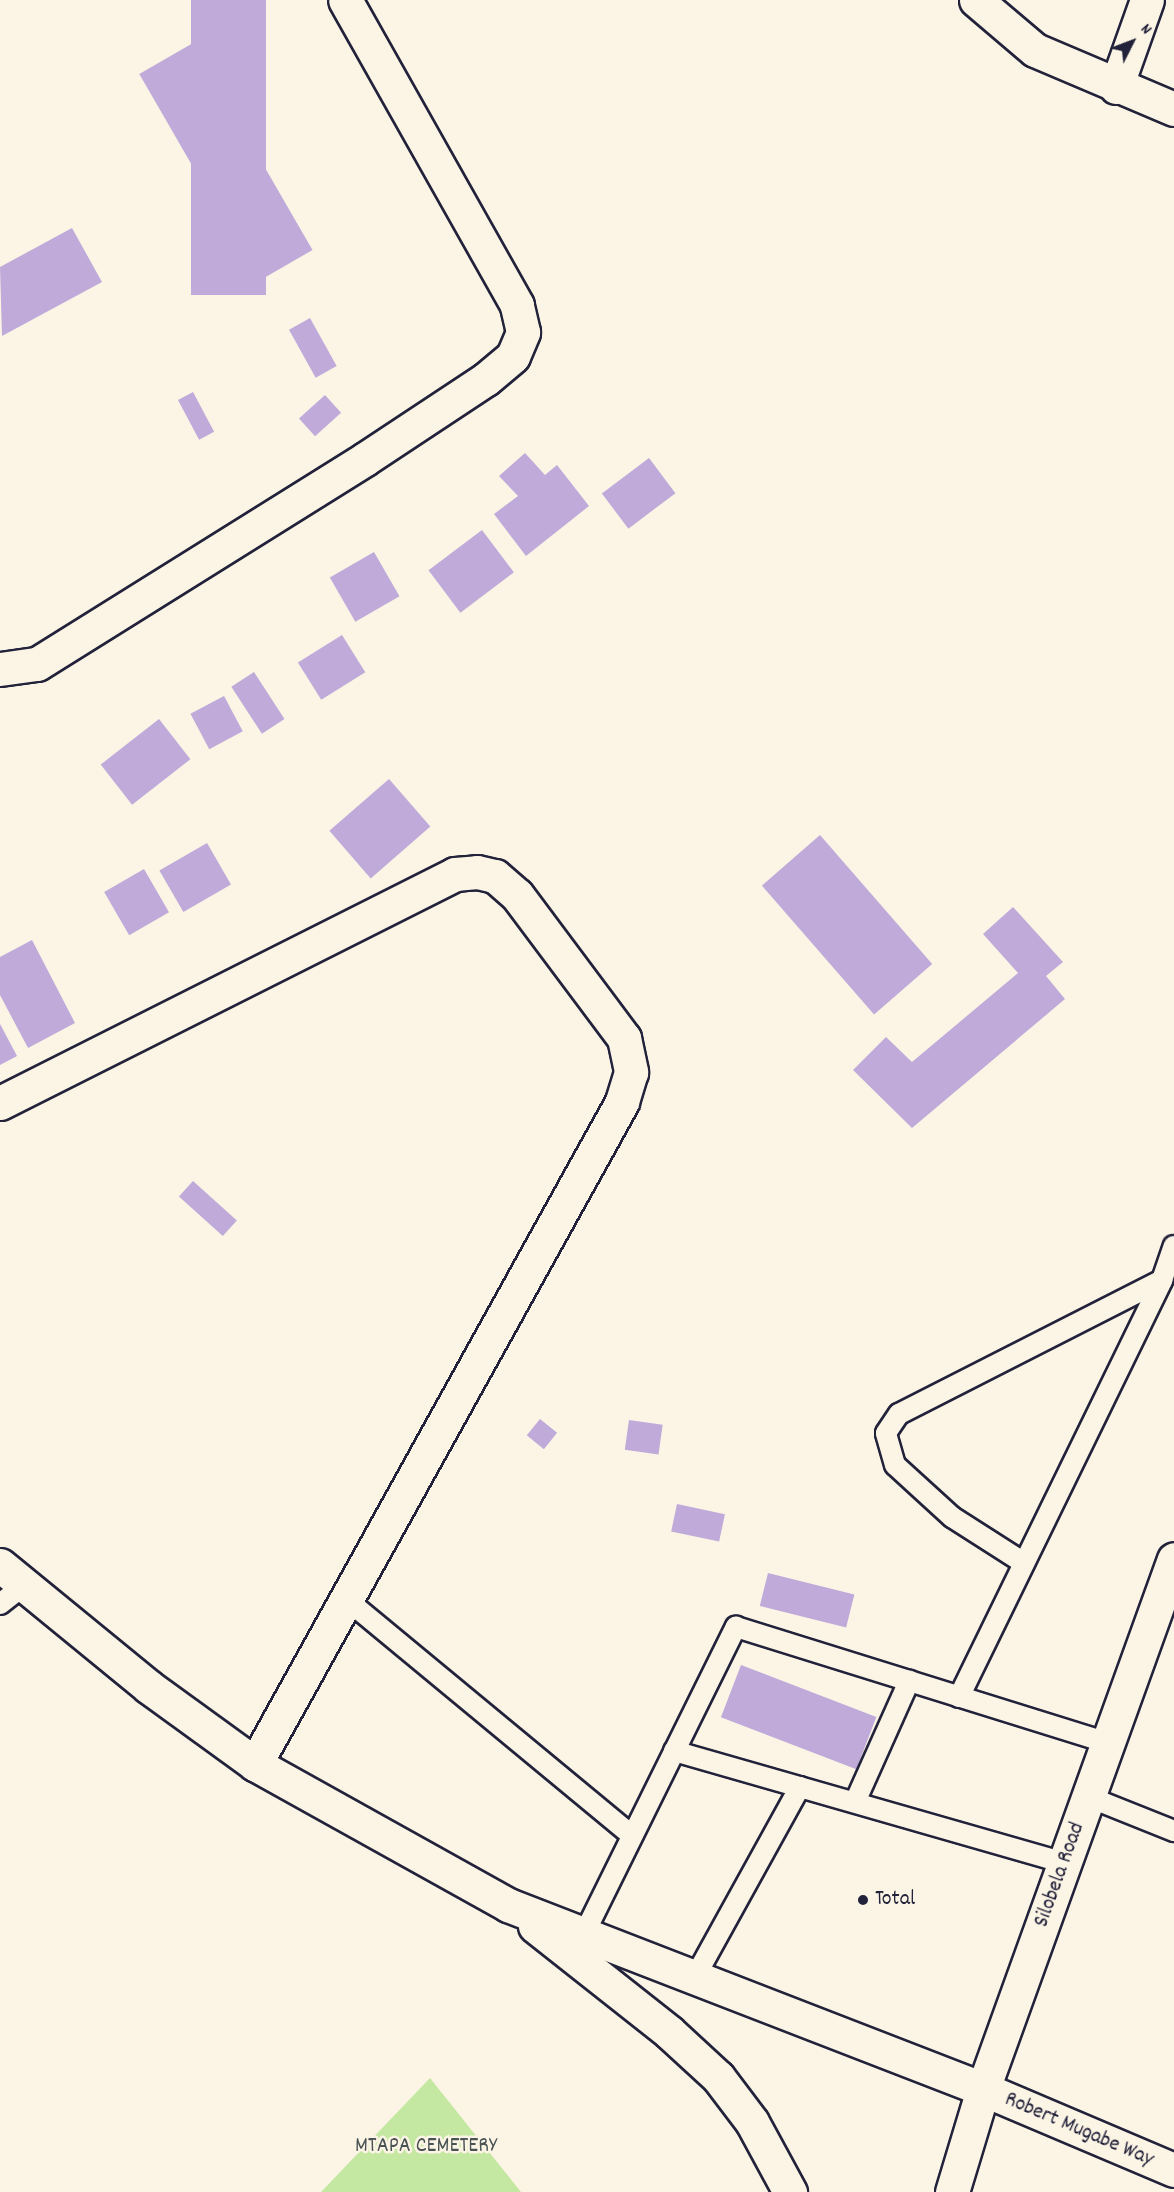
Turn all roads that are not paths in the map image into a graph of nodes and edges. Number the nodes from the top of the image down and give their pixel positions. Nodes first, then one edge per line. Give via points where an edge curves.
1 (345, 0) edge
2 (976, 0) edge
3 (1147, 0) edge
4 (1116, 87) junction
5 (1174, 109) edge
6 (0, 669) edge
7 (0, 1103) edge
8 (1174, 1245) edge
9 (1162, 1280) junction
10 (1174, 1559) edge
11 (1024, 1563) junction
12 (8, 1585) edge
13 (346, 1599) junction
14 (909, 1681) junction
15 (959, 1697) junction
16 (1108, 1743) junction
17 (674, 1751) junction
18 (255, 1764) junction
19 (800, 1787) junction
20 (1089, 1797) junction
21 (855, 1802) junction
22 (1174, 1832) edge
23 (632, 1836) junction
24 (1065, 1863) junction
25 (508, 1905) junction
26 (584, 1934) junction
27 (695, 1977) junction
28 (983, 2089) junction
29 (1174, 2170) edge
30 (790, 2192) edge
31 (952, 2192) edge

1 - 6 street via 517,306 524,332 513,356 486,379 365,459 37,664
2 - 4 street via 1035,50
3 - 4 street
4 - 5 street
7 - 13 street via 454,874 477,872 495,876 517,895 624,1038 631,1072 622,1102
8 - 9 lane
9 - 11 lane
9 - 11 lane via 899,1414 886,1433 895,1466 952,1517
10 - 16 street, Silobela Road
11 - 15 lane
12 - 18 street
13 - 18 street
13 - 23 lane
14 - 15 lane
14 - 17 lane via 736,1627
14 - 21 lane
15 - 16 lane
16 - 20 street, Silobela Road
17 - 19 lane
17 - 23 lane
18 - 25 street
19 - 21 lane
19 - 27 lane
20 - 22 lane
20 - 24 street, Silobela Road
21 - 24 lane
23 - 26 lane
24 - 28 street, Silobela Road
25 - 26 street, Robert Mugabe Way
25 - 30 street via 669,2032 718,2077 752,2122
26 - 27 street, Robert Mugabe Way
27 - 28 street, Robert Mugabe Way
28 - 29 street, Robert Mugabe Way
28 - 31 street, Silobela Road

